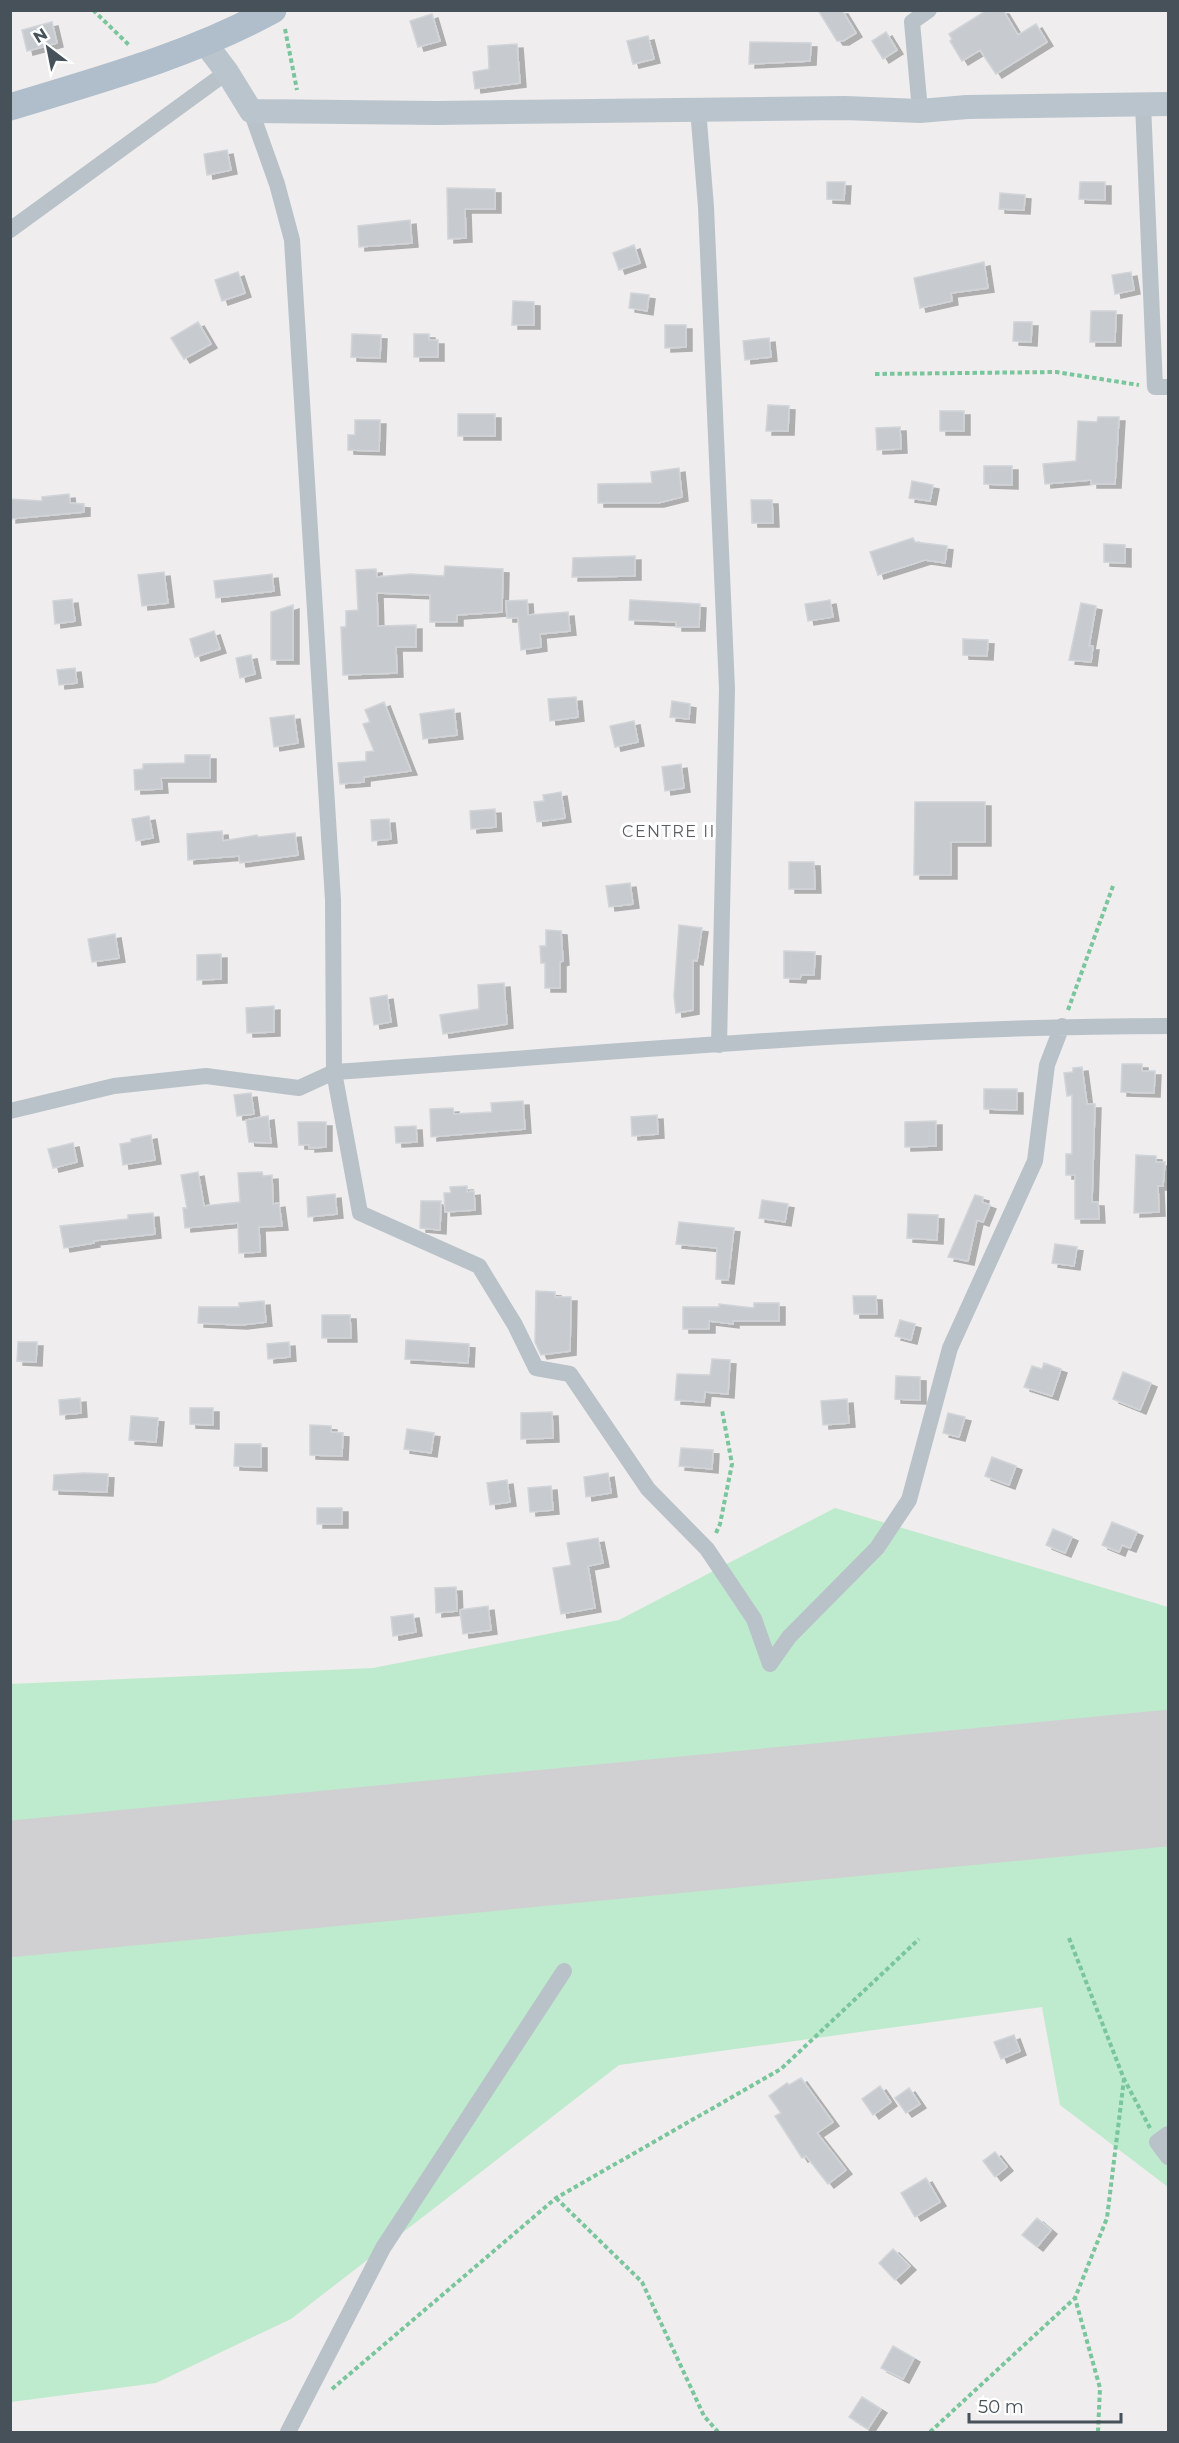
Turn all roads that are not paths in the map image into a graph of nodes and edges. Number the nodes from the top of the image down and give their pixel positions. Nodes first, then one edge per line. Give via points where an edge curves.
1 (929, 10) edge
2 (279, 16) edge
3 (205, 44) junction
4 (227, 72) junction
5 (1143, 104) junction
6 (1168, 104) edge
7 (10, 107) edge
8 (698, 109) junction
9 (251, 111) junction
10 (920, 111) junction
11 (10, 230) edge
12 (1162, 387) edge
13 (1062, 1026) junction
14 (1168, 1026) edge
15 (719, 1045) junction
16 (334, 1072) junction
17 (10, 1111) edge
18 (564, 1971) dead end
19 (1163, 2138) edge
20 (1168, 2157) edge
21 (288, 2433) edge

1 - 10 street via 912,22
2 - 3 main road
3 - 4 street
3 - 7 main road
4 - 9 street
4 - 11 street
5 - 6 street
5 - 10 street
5 - 12 street
8 - 9 street
8 - 10 street
8 - 15 street via 728,689
9 - 16 street via 292,240 333,900
13 - 14 street
13 - 15 street
13 - 16 street via 1047,1065 1035,1161 950,1348 909,1500 877,1548 789,1637 770,1664 754,1619 706,1549 648,1488 570,1374 536,1368 479,1266 360,1213
15 - 16 street
16 - 17 street via 299,1088 206,1076 114,1086
18 - 21 street via 383,2248
19 - 20 street

